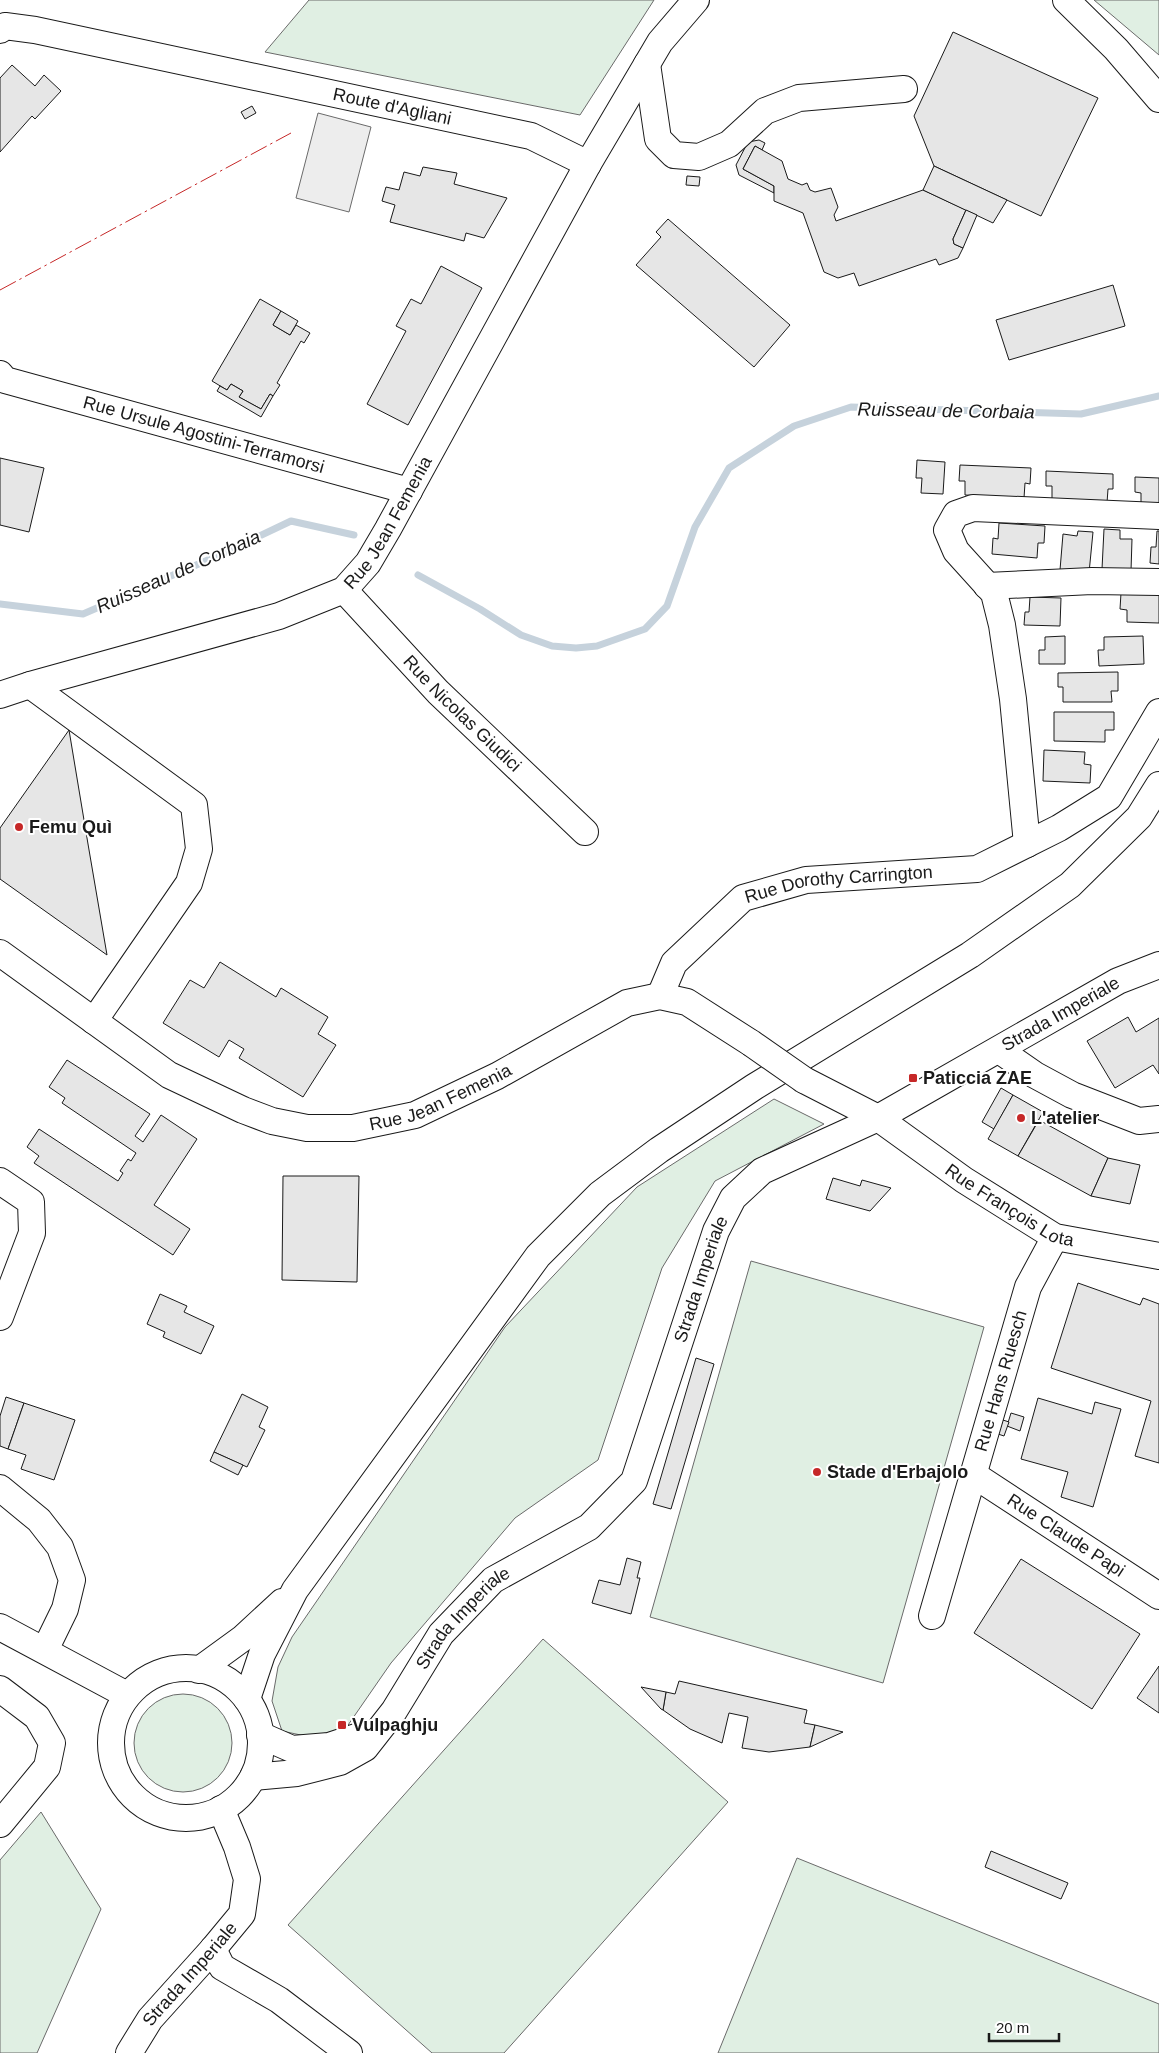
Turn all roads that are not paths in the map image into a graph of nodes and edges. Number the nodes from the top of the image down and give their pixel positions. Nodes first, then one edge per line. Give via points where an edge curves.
1 (696, 0) edge
2 (1066, 0) edge
3 (2, 27) edge
4 (647, 64) junction
5 (904, 89) dead end
6 (1159, 98) edge
7 (588, 164) junction
8 (0, 374) edge
9 (409, 491) junction
10 (1159, 516) edge
11 (1159, 582) edge
12 (987, 586) junction
13 (344, 590) junction
14 (30, 685) junction
15 (0, 695) edge
16 (1159, 712) edge
17 (1159, 785) edge
18 (585, 832) dead end
19 (1027, 844) junction
20 (0, 953) edge
21 (1159, 965) edge
22 (660, 996) junction
23 (94, 1020) junction
24 (999, 1050) junction
25 (878, 1118) junction
26 (1159, 1119) edge
27 (0, 1181) edge
28 (1055, 1237) junction
29 (1159, 1256) edge
30 (0, 1317) edge
31 (974, 1475) junction
32 (0, 1488) edge
33 (295, 1590) junction
34 (1159, 1596) edge
35 (932, 1616) dead end
36 (0, 1627) edge
37 (45, 1650) junction
38 (199, 1670) junction
39 (0, 1689) edge
40 (127, 1695) junction
41 (247, 1699) junction
42 (381, 1729) junction
43 (260, 1735) junction
44 (253, 1777) junction
45 (10, 1805) edge
46 (221, 1809) junction
47 (0, 1824) edge
48 (213, 1949) junction
49 (129, 2053) edge
50 (349, 2053) edge

1 - 4 street via 660,42
2 - 6 street via 1116,49
3 - 7 street, Route d'Agliani via 35,30 531,136
4 - 5 street via 658,139 674,155 699,157 729,144 765,111 799,98
4 - 7 street
7 - 9 street, Rue Jean Femenia
8 - 9 street, Rue Ursule Agostini-Terramorsi via 5,380
9 - 13 street, Rue Jean Femenia via 368,563
10 - 12 street via 973,508 956,514 947,530 950,537 956,550
11 - 12 street via 1092,581
12 - 19 street via 994,593 1002,625 1013,699
13 - 14 street, Rue Jean Femenia via 279,616
13 - 18 street, Rue Nicolas Giudici via 438,692
14 - 15 street, Rue Jean Femenia
14 - 23 street via 194,805 199,849 189,884
16 - 19 street, Rue Dorothy Carrington via 1109,797
17 - 33 street via 1139,816 1070,884 970,955 754,1087 658,1150 600,1194 538,1256
19 - 22 street, Rue Dorothy Carrington via 977,869 806,880 743,898 674,963
20 - 23 street, Rue Jean Femenia
21 - 24 street, Strada Imperiale via 1118,981
22 - 23 street, Rue Jean Femenia via 627,1004 497,1076 415,1115 353,1128 307,1128 272,1121 243,1110 169,1075
22 - 25 street, Rue Jean Femenia, bridge via 687,1002 804,1080
24 - 25 street, Strada Imperiale
24 - 26 street via 1072,1095 1139,1121
25 - 28 street, Rue François Lota via 964,1180
25 - 42 street, Strada Imperiale via 762,1171 733,1198 716,1231 634,1481 589,1527 493,1580 442,1634
27 - 30 street via 31,1202 32,1233
28 - 29 street, Rue François Lota
28 - 31 street, Rue Hans Ruesch via 1028,1287
31 - 34 street, Rue Claude Papi
31 - 35 street, Rue Hans Ruesch
32 - 37 street via 39,1520 60,1547 72,1580 65,1609
33 - 38 street via 243,1638
33 - 41 street via 262,1654
36 - 37 street
37 - 40 street
38 - 40 street via 166,1670 145,1680
38 - 41 street via 231,1683
39 - 45 street via 37,1717 52,1743 47,1767
40 - 46 street via 116,1715 110,1738 113,1762 123,1783 138,1801 157,1812 179,1817 200,1816
41 - 43 street via 256,1716
42 - 43 street via 329,1746 292,1749
42 - 44 street, Strada Imperiale via 365,1748 340,1762 297,1773
43 - 44 street via 260,1756
44 - 46 street via 240,1795
45 - 47 street
46 - 48 street, Strada Imperiale via 247,1879 242,1914
48 - 49 street, Strada Imperiale via 150,2019
48 - 50 street via 222,1967 279,2000

